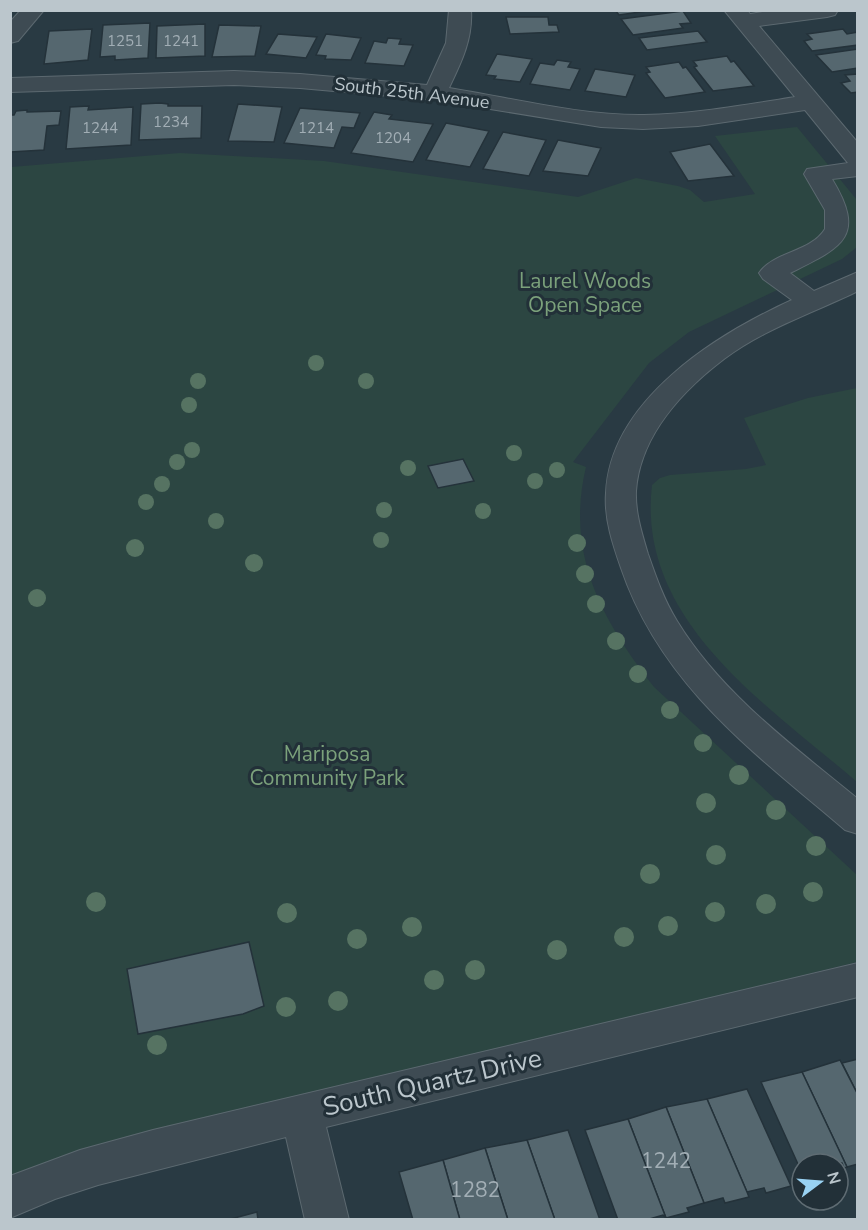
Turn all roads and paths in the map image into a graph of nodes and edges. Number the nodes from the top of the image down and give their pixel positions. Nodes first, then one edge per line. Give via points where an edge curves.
1 (33, 10) edge
2 (460, 10) edge
3 (827, 10) edge
4 (739, 16) edge
5 (10, 36) edge
6 (10, 85) edge
7 (435, 93) junction
8 (811, 102) junction
9 (858, 159) edge
10 (858, 169) edge
11 (858, 280) edge
12 (858, 303) edge
13 (807, 305) junction
14 (858, 820) edge
15 (858, 980) edge
16 (302, 1113) junction
17 (10, 1198) edge
18 (327, 1220) edge

1 - 5 street
2 - 7 street via 457,48
3 - 4 street
4 - 8 street
6 - 7 street, South 25th Avenue via 234,78
7 - 8 street, South 25th Avenue via 601,120 643,122 698,119
8 - 9 street
10 - 13 street via 809,166 838,205 838,231 823,247 772,273
11 - 13 street
12 - 13 street
13 - 14 street via 734,338 699,365 662,402 639,435 621,493 624,521 641,579 671,640 712,690
15 - 16 street, South Quartz Drive
16 - 17 street, South Quartz Drive via 84,1168
16 - 18 street

